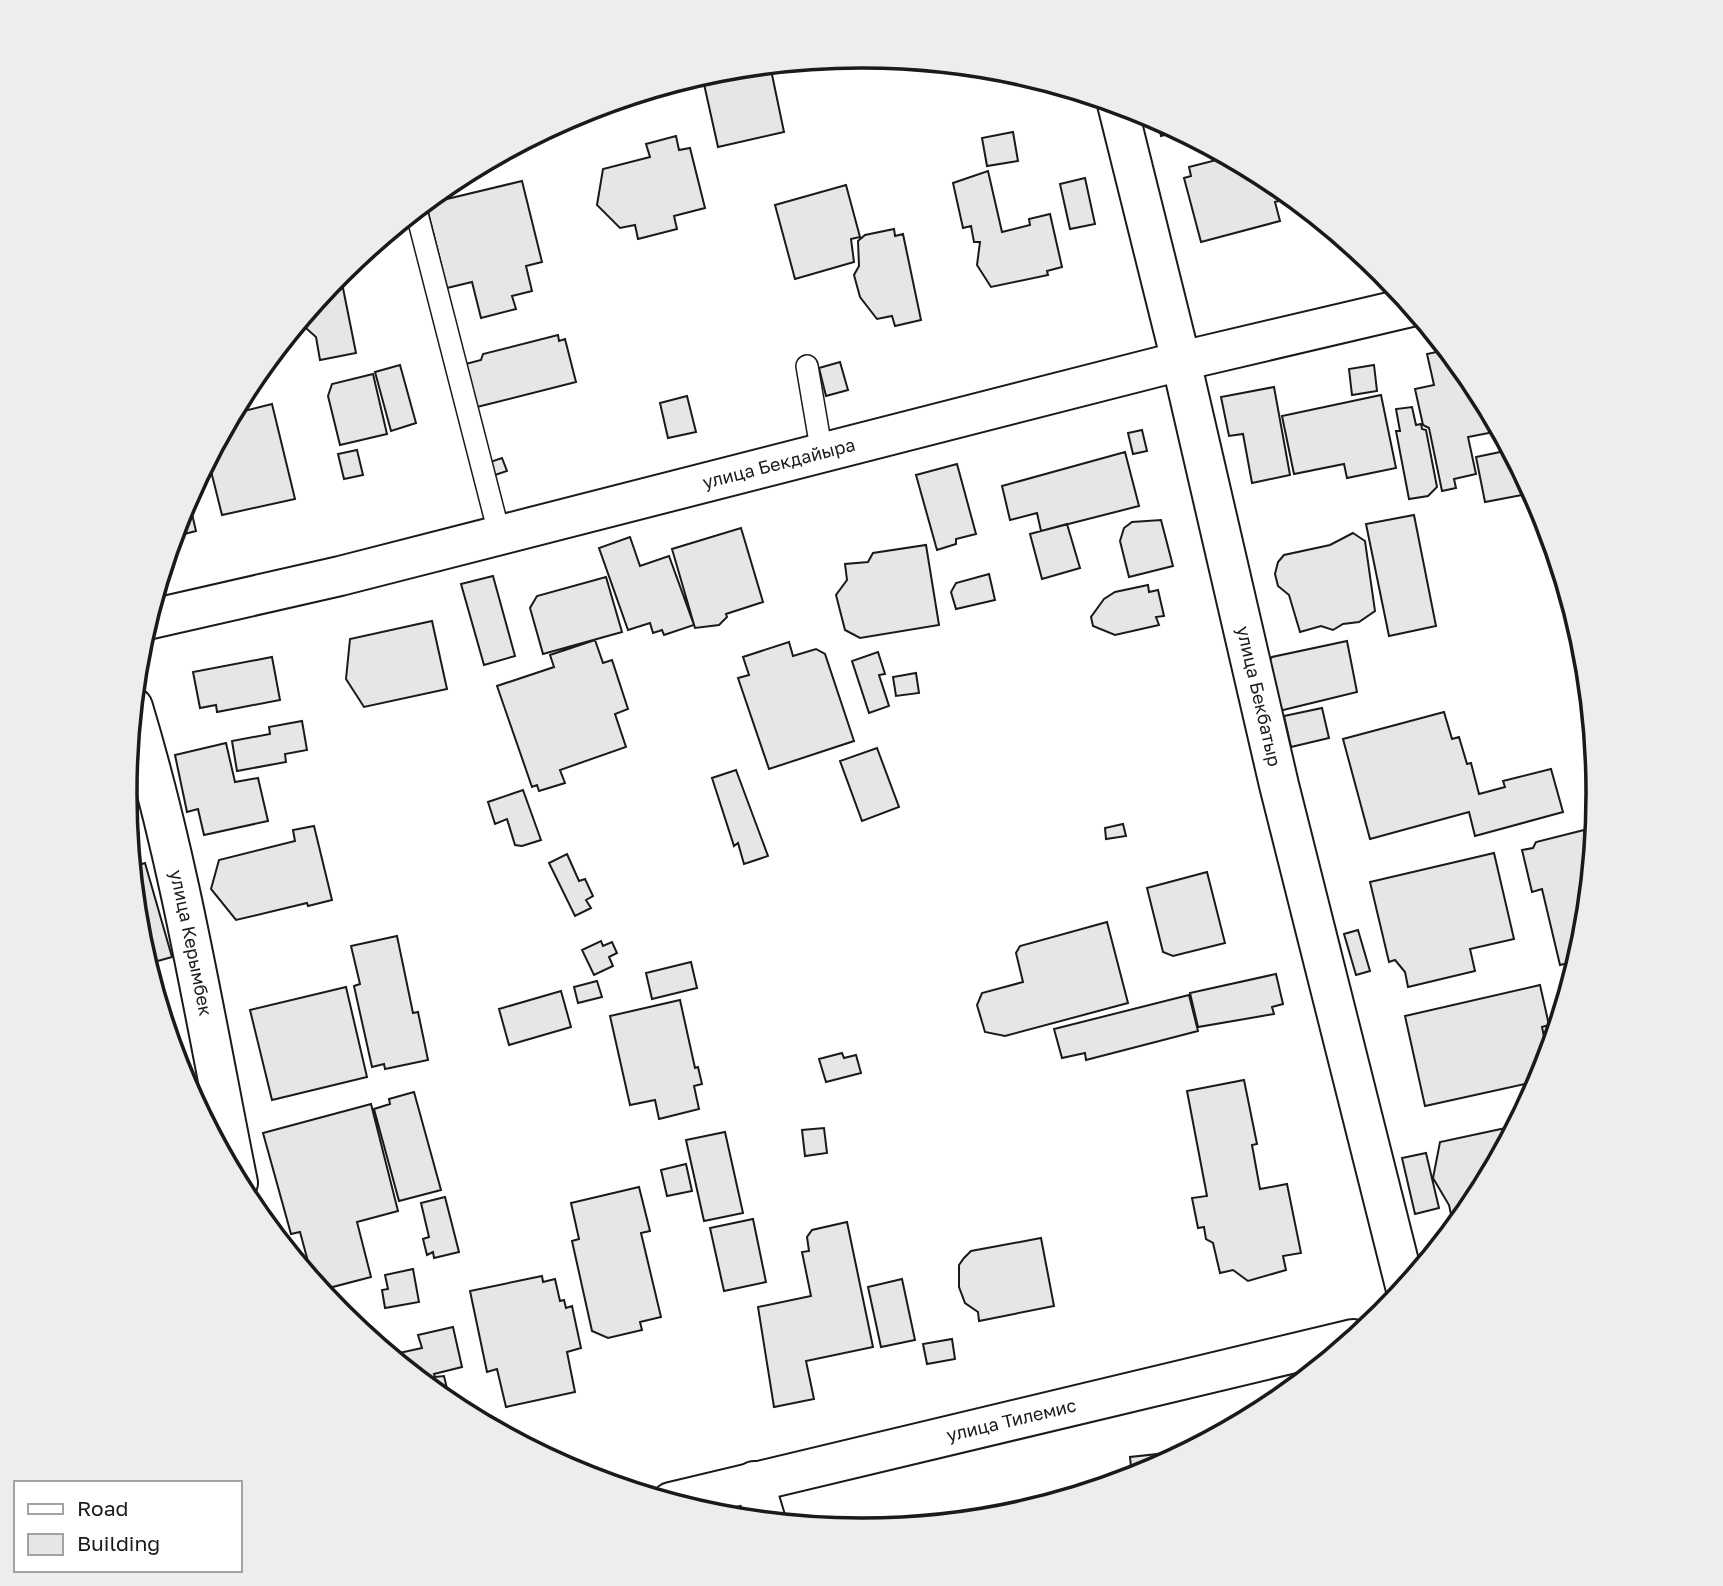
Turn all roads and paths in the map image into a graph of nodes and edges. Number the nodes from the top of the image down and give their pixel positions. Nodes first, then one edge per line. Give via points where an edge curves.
1 (1120, 116) edge
2 (419, 219) edge
3 (1401, 309) edge
4 (1181, 361) junction
5 (807, 366) dead end
6 (822, 454) junction
7 (499, 533) junction
8 (158, 618) edge
9 (140, 730) edge
10 (232, 1151) edge
11 (1402, 1275) edge
12 (1332, 1344) edge
13 (754, 1481) junction
14 (691, 1497) edge
15 (763, 1511) edge

1 - 4 street, улица Бекбатыр
2 - 7 lane
3 - 4 street, улица Бекдайыра
4 - 6 street, улица Бекдайыра
4 - 11 street, улица Бекбатыр via 1279,785
5 - 6 lane
6 - 7 street, улица Бекдайыра
7 - 8 street, улица Бекдайыра
9 - 10 street, улица Керымбек via 199,982
12 - 13 street, улица Тилемис
13 - 14 street, улица Тилемис
13 - 15 street

